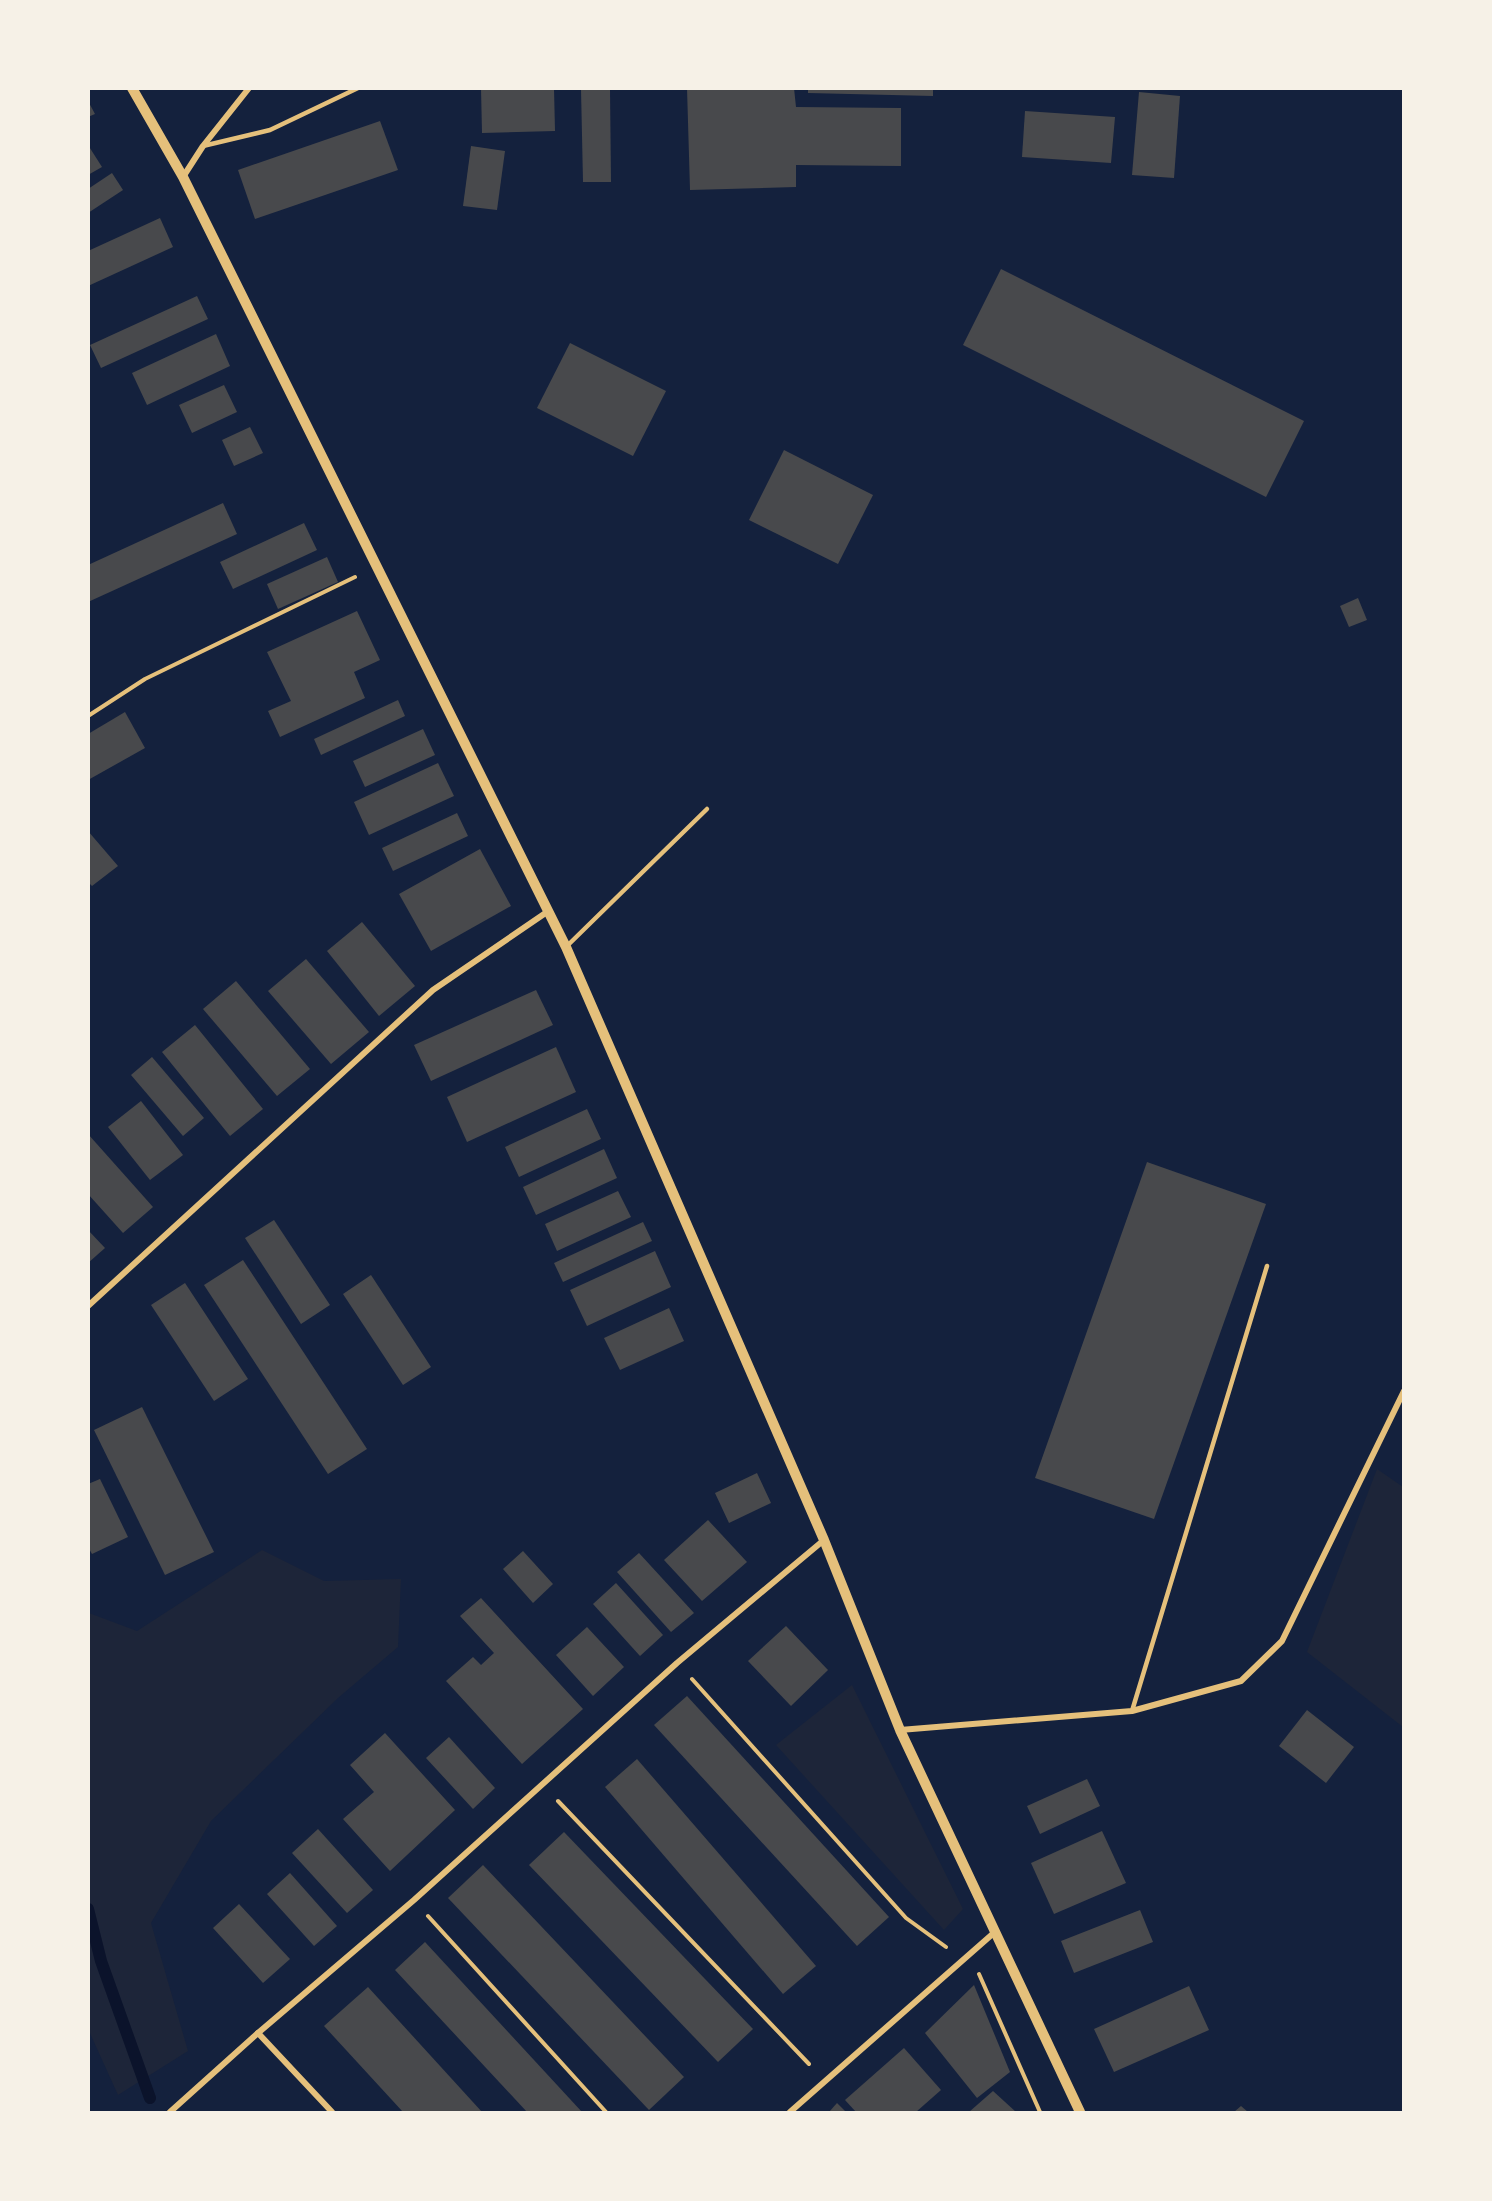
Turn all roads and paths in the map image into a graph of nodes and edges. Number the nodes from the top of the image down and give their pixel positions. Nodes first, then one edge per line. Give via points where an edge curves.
1 (132, 88) edge
2 (249, 88) edge
3 (358, 88) edge
4 (202, 147) junction
5 (183, 177) junction
6 (375, 567) junction
7 (88, 716) edge
8 (707, 809) dead end
9 (547, 912) junction
10 (566, 947) junction
11 (1267, 1266) dead end
12 (88, 1306) edge
13 (1404, 1391) edge
14 (824, 1540) junction
15 (677, 1663) junction
16 (1132, 1711) junction
17 (900, 1730) junction
18 (543, 1785) junction
19 (414, 1900) junction
20 (996, 1931) junction
21 (967, 1959) junction
22 (258, 2033) junction
23 (826, 2081) junction
24 (170, 2112) edge
25 (332, 2112) edge
26 (606, 2112) edge
27 (790, 2112) edge
28 (1041, 2112) edge
29 (1080, 2112) edge

1 - 5 street
2 - 4 street
3 - 4 lane via 270,130
4 - 5 street
5 - 6 street
6 - 7 path via 146,679
6 - 9 street
8 - 10 lane
9 - 10 street
9 - 12 street via 433,990
10 - 14 street
11 - 16 lane
13 - 16 street via 1281,1641 1241,1681
14 - 15 street
14 - 17 street
15 - 18 street
15 - 21 path via 906,1918
16 - 17 street
17 - 20 street
18 - 19 street
18 - 23 path
19 - 22 street
19 - 26 path
20 - 21 street
20 - 29 street
21 - 23 street
21 - 28 path via 983,1978
22 - 24 street
22 - 25 street
23 - 27 street

